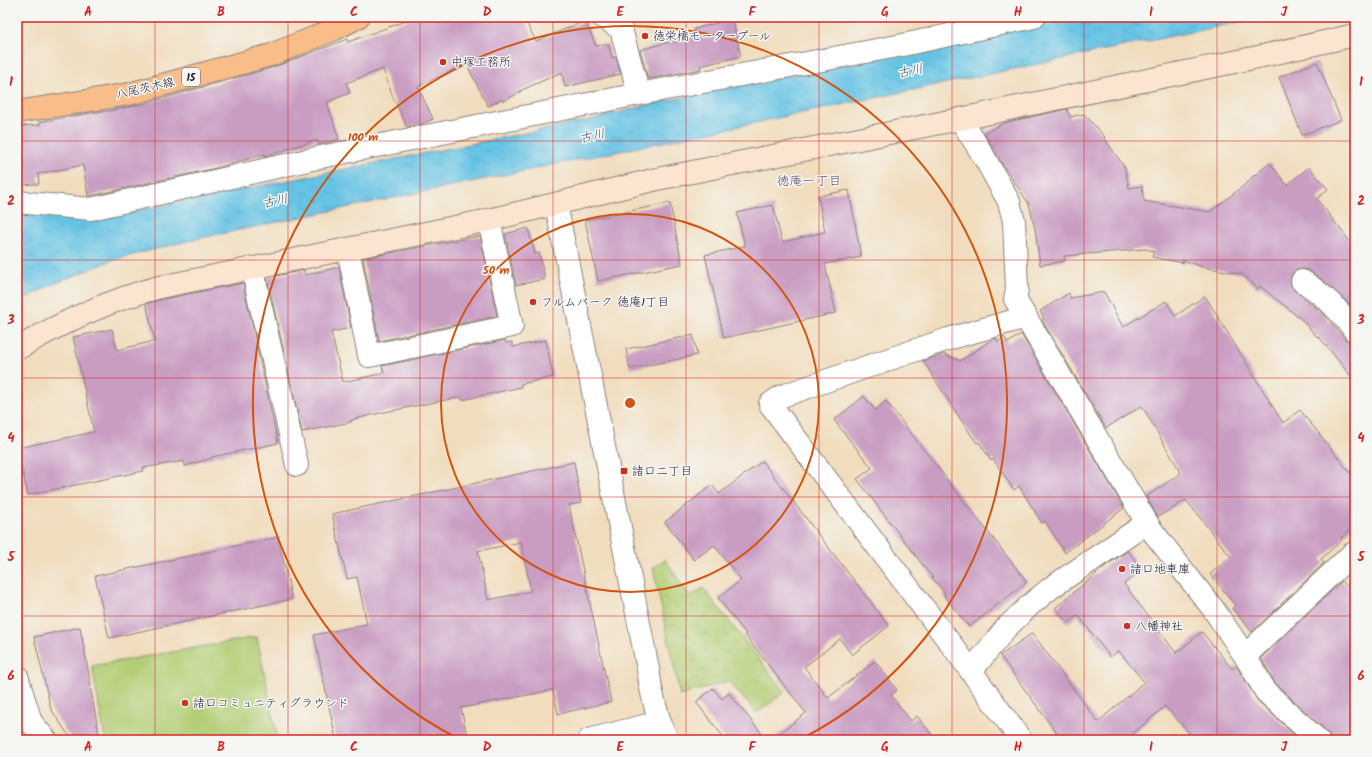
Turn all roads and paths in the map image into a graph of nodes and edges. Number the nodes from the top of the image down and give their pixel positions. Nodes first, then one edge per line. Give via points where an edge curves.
1 (358, 17) edge
2 (603, 17) edge
3 (1034, 17) edge
4 (1355, 35) edge
5 (639, 94) junction
6 (17, 112) edge
7 (960, 119) junction
8 (17, 202) edge
9 (556, 204) junction
10 (489, 220) junction
11 (348, 249) junction
12 (252, 268) junction
13 (1302, 281) dead end
14 (1026, 317) junction
15 (1355, 331) edge
16 (17, 349) edge
17 (297, 465) dead end
18 (1148, 523) junction
19 (1352, 554) dead end
20 (1245, 656) junction
21 (971, 671) junction
22 (17, 676) edge
23 (663, 731) edge
24 (46, 740) edge
25 (589, 740) edge
26 (1022, 740) edge
27 (1318, 740) edge

1 - 6 main road, 八尾茨木線 / 15 via 271,56 129,94
2 - 5 street via 621,29
3 - 5 street via 898,46
4 - 7 street
5 - 8 street via 321,157 91,209
7 - 9 street via 657,179
7 - 14 street via 1009,202 1014,221 1017,289 1015,299
9 - 10 street
9 - 23 street via 651,690
10 - 11 street
10 - 11 street via 512,326 369,356
11 - 12 street
12 - 16 street via 160,287 111,302 66,321
12 - 17 street
13 - 15 street via 1314,287
14 - 18 street
14 - 21 street via 948,339 782,396 770,404
18 - 20 street via 1214,610
18 - 21 street via 1030,605 1006,628
19 - 20 street
20 - 27 street via 1266,692
21 - 26 street
22 - 24 street via 31,722
23 - 25 street

